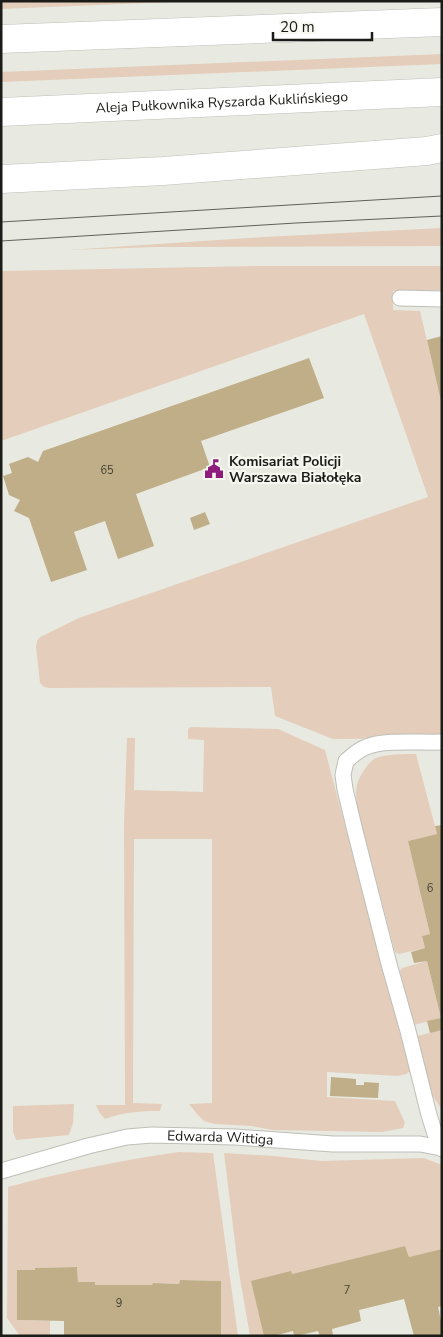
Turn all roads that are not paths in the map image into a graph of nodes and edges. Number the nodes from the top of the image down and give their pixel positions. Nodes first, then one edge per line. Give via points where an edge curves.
1 (442, 22) edge
2 (1, 40) edge
3 (442, 92) edge
4 (1, 112) edge
5 (442, 148) edge
6 (1, 178) edge
7 (400, 298) dead end
8 (442, 299) edge
9 (442, 742) edge
10 (441, 1148) edge
11 (1, 1171) edge

1 - 2 main road
3 - 4 main road, Aleja Pułkownika Ryszarda Kuklińskiego
5 - 6 main road via 163,171
7 - 8 lane
9 - 10 lane via 385,743 367,747 346,761 344,775 379,926
10 - 11 lane, Edwarda Wittiga via 420,1144 333,1144 152,1135 88,1146

